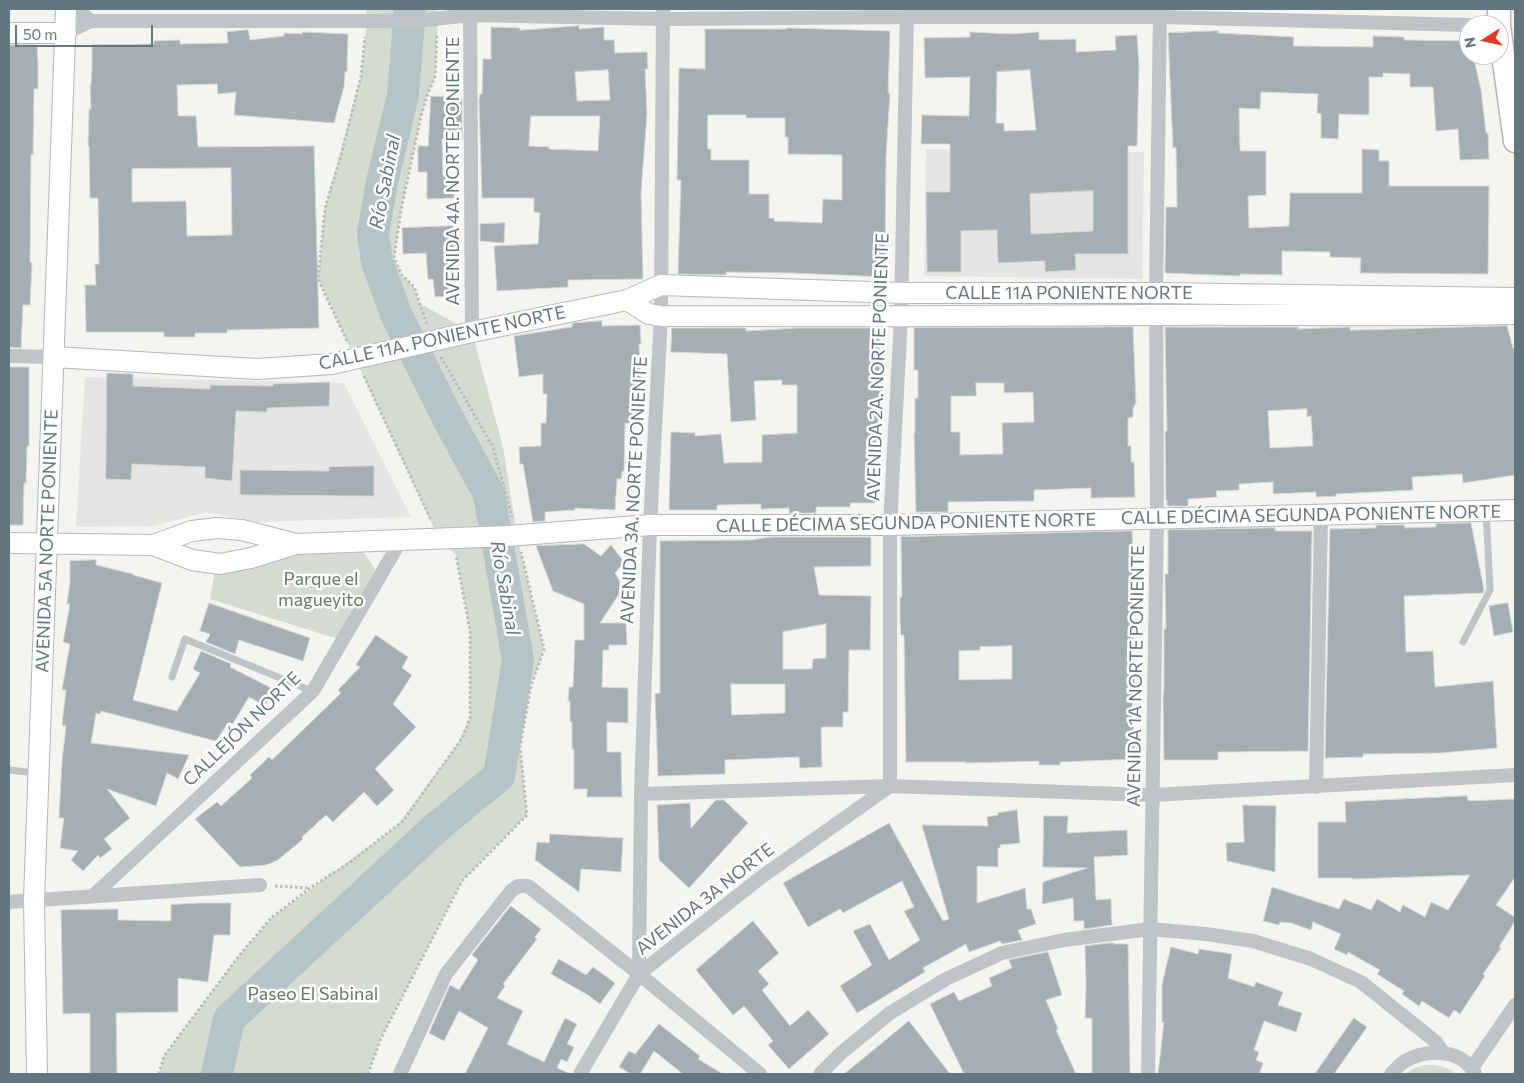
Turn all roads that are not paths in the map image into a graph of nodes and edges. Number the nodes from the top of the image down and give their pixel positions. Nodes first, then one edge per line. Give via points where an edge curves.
1 (66, 9) edge
2 (76, 9) edge
3 (470, 12) edge
4 (907, 13) edge
5 (1160, 13) edge
6 (663, 14) edge
7 (91, 21) junction
8 (1459, 25) edge
9 (9, 33) edge
10 (66, 33) junction
11 (1504, 65) edge
12 (1515, 141) edge
13 (661, 284) junction
14 (901, 293) junction
15 (1156, 293) junction
16 (1515, 298) edge
17 (627, 300) junction
18 (1432, 306) junction
19 (1515, 314) edge
20 (1156, 315) junction
21 (661, 316) junction
22 (901, 317) junction
23 (472, 332) junction
24 (9, 356) edge
25 (54, 357) junction
26 (1515, 510) edge
27 (1486, 511) junction
28 (1321, 515) junction
29 (1157, 519) junction
30 (650, 525) junction
31 (890, 525) junction
32 (401, 540) junction
33 (9, 543) edge
34 (47, 543) junction
35 (296, 544) junction
36 (153, 545) junction
37 (1463, 642) dead end
38 (172, 677) dead end
39 (313, 692) junction
40 (9, 770) edge
41 (39, 773) junction
42 (1515, 775) edge
43 (890, 786) junction
44 (1316, 787) junction
45 (641, 794) junction
46 (1152, 795) junction
47 (260, 885) road end
48 (94, 895) junction
49 (34, 899) junction
50 (9, 902) edge
51 (1150, 930) junction
52 (640, 974) junction
53 (1515, 1005) edge
54 (1442, 1053) junction
55 (1473, 1071) edge
56 (37, 1074) edge
57 (400, 1074) edge
58 (580, 1074) edge
59 (760, 1074) edge
60 (820, 1074) edge
61 (1148, 1074) edge
62 (1391, 1074) edge

1 - 10 main road, AVENIDA 5A NORTE PONIENTE
2 - 7 street
3 - 6 street
3 - 7 street via 431,19 371,21
3 - 23 street, AVENIDA 4A. NORTE PONIENTE
4 - 5 street
4 - 6 street
4 - 14 street, AVENIDA 2A. NORTE PONIENTE
5 - 8 street
5 - 15 street, AVENIDA 1A NORTE PONIENTE
6 - 13 street, AVENIDA 3A. NORTE PONIENTE
7 - 10 street
9 - 10 main road
10 - 25 main road, AVENIDA 5A NORTE PONIENTE
11 - 12 main road
13 - 14 main road, CALLE 11A PONIENTE NORTE
13 - 17 main road, CALLE 11A PONIENTE NORTE
13 - 21 street, AVENIDA 3A. NORTE PONIENTE
14 - 15 main road, CALLE 11A PONIENTE NORTE
14 - 22 street, AVENIDA 2A. NORTE PONIENTE
15 - 18 main road, CALLE 11A PONIENTE NORTE
15 - 20 street, AVENIDA 1A NORTE PONIENTE
16 - 18 main road, CALLE 11A PONIENTE NORTE
17 - 21 main road via 649,314
17 - 23 main road, CALLE 11A. PONIENTE NORTE
18 - 19 main road, CALLE 11A PONIENTE NORTE
18 - 20 main road, CALLE 11A PONIENTE NORTE
20 - 22 main road, CALLE 11A PONIENTE NORTE
20 - 29 street, AVENIDA 1A NORTE PONIENTE
21 - 22 main road, CALLE 11A PONIENTE NORTE
21 - 30 street, AVENIDA 3A. NORTE PONIENTE
22 - 31 street, AVENIDA 2A. NORTE PONIENTE
23 - 25 main road, CALLE 11A. PONIENTE NORTE via 332,364 257,369
24 - 25 street, CALLE 11A. PONIENTE NORTE
25 - 34 main road, AVENIDA 5A NORTE PONIENTE
26 - 27 main road, CALLE DÉCIMA SEGUNDA PONIENTE NORTE
27 - 28 main road, CALLE DÉCIMA SEGUNDA PONIENTE NORTE
27 - 37 lane via 1490,590
28 - 29 main road, CALLE DÉCIMA SEGUNDA PONIENTE NORTE
28 - 44 street
29 - 31 main road, CALLE DÉCIMA SEGUNDA PONIENTE NORTE
29 - 46 street, AVENIDA 1A NORTE PONIENTE
30 - 31 main road, CALLE DÉCIMA SEGUNDA PONIENTE NORTE
30 - 32 main road, CALLE DÉCIMA SEGUNDA PONIENTE NORTE via 512,536
30 - 45 street, AVENIDA 3A. NORTE PONIENTE
31 - 43 street, AVENIDA 2A. NORTE PONIENTE
32 - 35 main road, CALLE DÉCIMA SEGUNDA PONIENTE NORTE
32 - 39 street, CALLEJÓN NORTE
33 - 34 main road, CALLE DÉCIMA SEGUNDA PONIENTE NORTE
34 - 36 main road, CALLE DÉCIMA SEGUNDA PONIENTE NORTE
34 - 41 main road, AVENIDA 5A NORTE PONIENTE
35 - 36 main road, CALLE DÉCIMA SEGUNDA PONIENTE NORTE via 242,530 217,528 192,531
35 - 36 main road, CALLE DÉCIMA SEGUNDA PONIENTE NORTE via 220,564 192,560
38 - 39 lane via 185,639
39 - 48 street, CALLEJÓN NORTE
40 - 41 lane
41 - 49 main road, AVENIDA 5A NORTE PONIENTE
42 - 44 street
43 - 45 street
43 - 46 street
43 - 52 street, AVENIDA 3A NORTE via 760,878
44 - 46 street
45 - 52 street, AVENIDA 3A. NORTE PONIENTE
46 - 51 street, AVENIDA 1A NORTE PONIENTE
47 - 48 street
48 - 49 street
49 - 50 street
49 - 56 main road, AVENIDA 5A NORTE PONIENTE
51 - 54 street via 1253,941 1311,959 1361,982 1436,1042
51 - 60 street via 1064,940 1002,953 946,979 890,1013
51 - 61 street, AVENIDA 1A NORTE PONIENTE
52 - 57 street via 528,886 518,886 446,974
52 - 58 street, AVENIDA 3A NORTE
52 - 59 street
53 - 55 street
54 - 55 street via 1457,1055
54 - 62 street via 1420,1054

